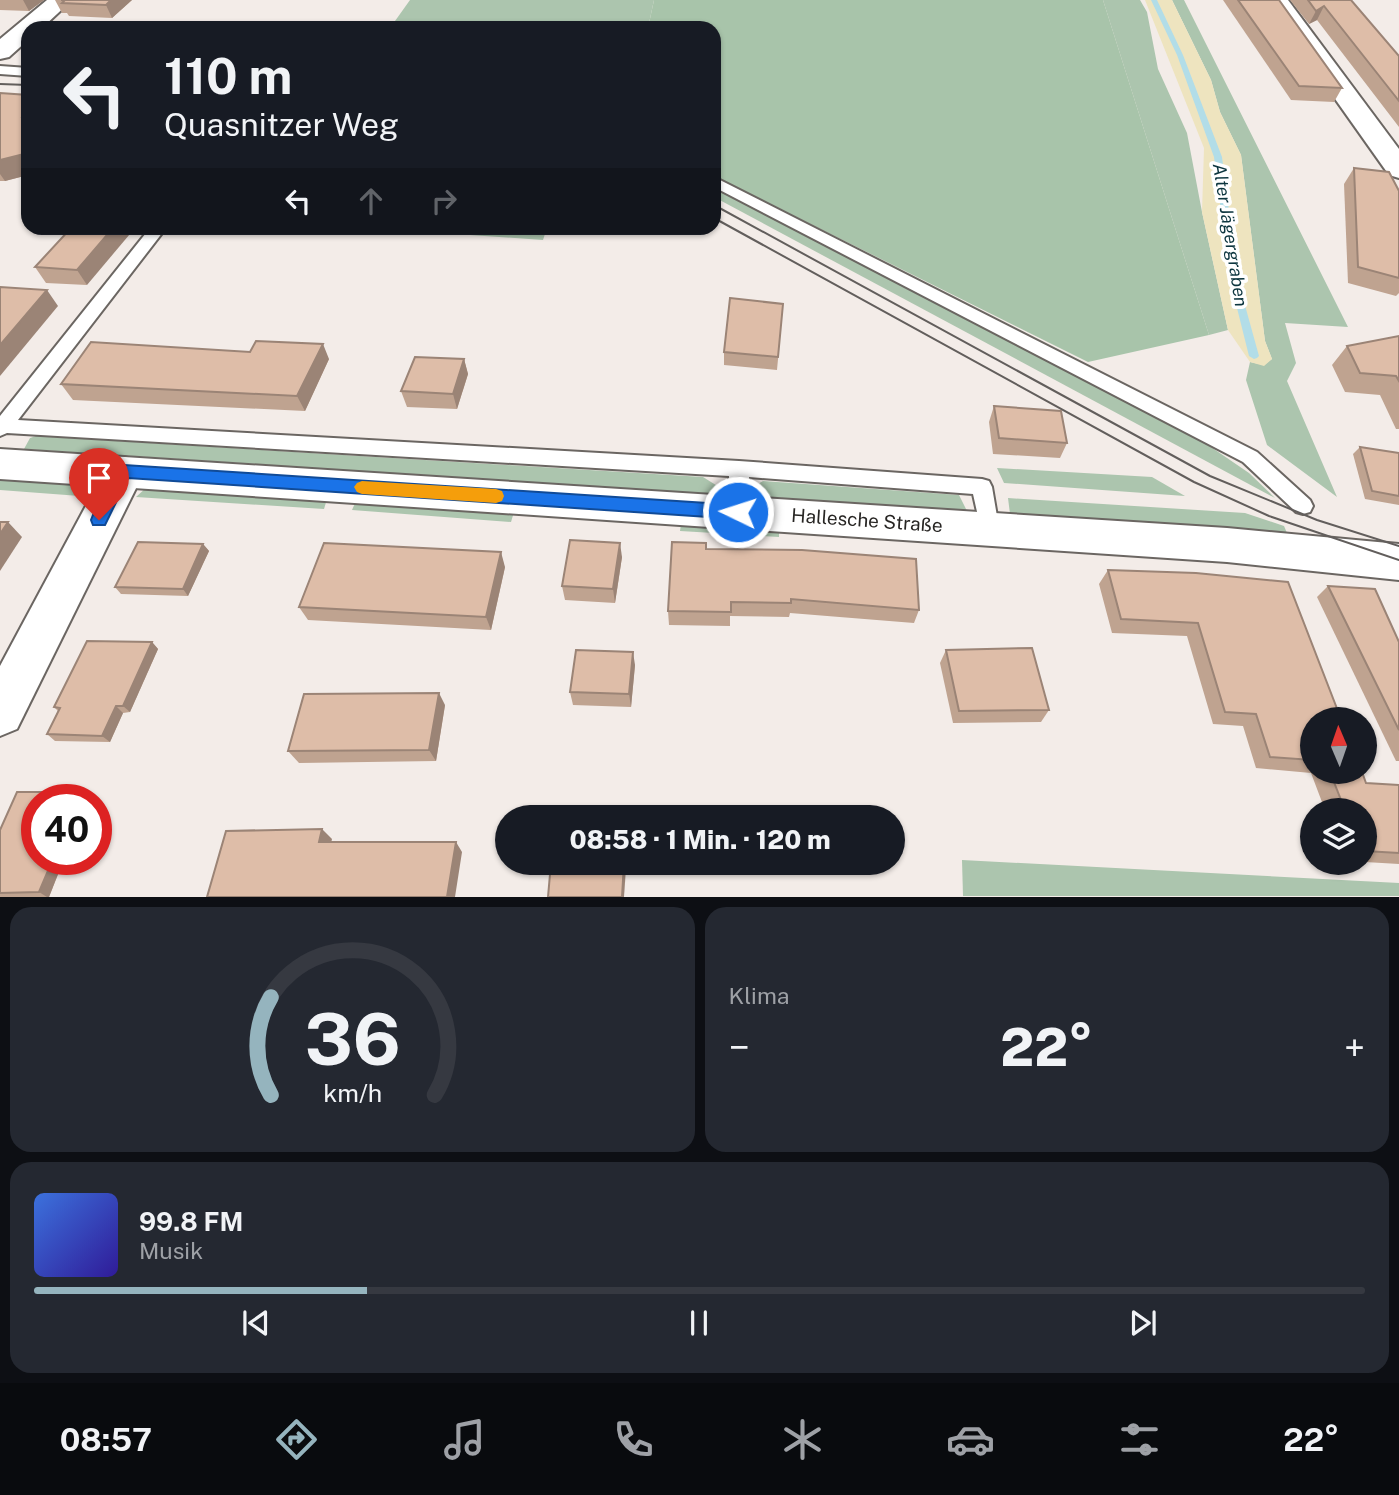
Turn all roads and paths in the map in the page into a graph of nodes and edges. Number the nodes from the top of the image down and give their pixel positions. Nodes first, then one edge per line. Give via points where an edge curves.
1 (61, 0) edge
2 (1276, 0) edge
3 (36, 21) edge
4 (21, 34) edge
5 (0, 52) edge
6 (0, 70) edge
7 (21, 72) edge
8 (1399, 169) edge
9 (721, 185) edge
10 (153, 235) edge
11 (0, 436) edge
12 (739, 469) junction
13 (124, 472) junction
14 (1303, 506) dead end
15 (738, 512) junction
16 (989, 528) junction
17 (1399, 562) edge
18 (0, 713) edge

1 - 3 street
2 - 8 street
4 - 5 street
6 - 7 lane
9 - 14 lane via 1250,457
10 - 11 lane
11 - 12 lane
11 - 13 street, Hallesche Straße
12 - 15 lane
12 - 16 lane via 982,487
13 - 15 street, Hallesche Straße
13 - 18 street
15 - 16 street, Hallesche Straße
16 - 17 street, Hallesche Straße

